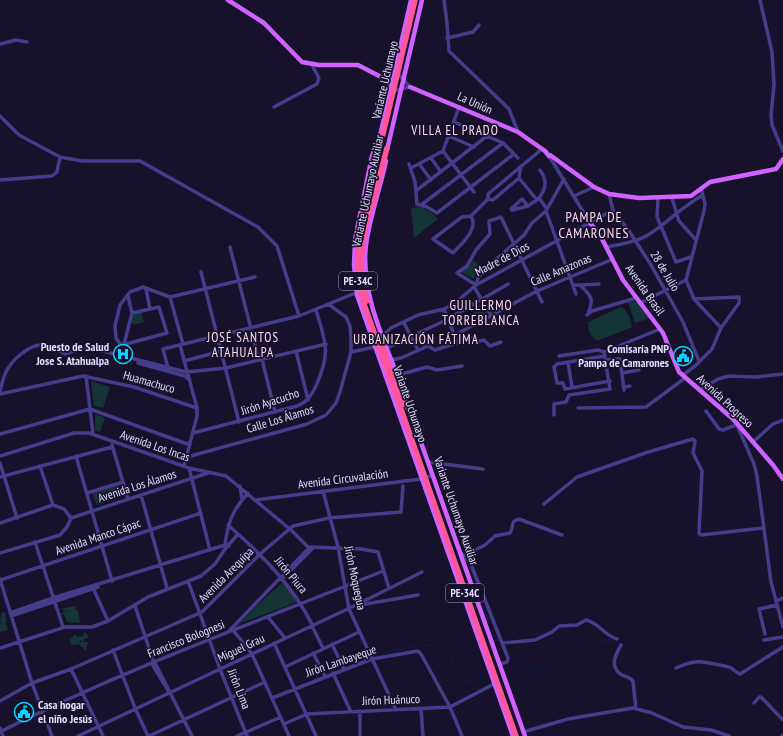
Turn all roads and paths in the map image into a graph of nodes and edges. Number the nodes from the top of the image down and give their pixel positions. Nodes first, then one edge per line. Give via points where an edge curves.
1 (228, 0) edge
2 (410, 0) edge
3 (415, 0) edge
4 (419, 0) edge
5 (422, 0) edge
6 (444, 0) edge
7 (760, 0) edge
8 (479, 25) dead end
9 (447, 38) junction
10 (27, 42) dead end
11 (0, 44) edge
12 (312, 65) junction
13 (394, 75) junction
14 (383, 78) junction
15 (403, 78) junction
16 (410, 87) junction
17 (391, 88) junction
18 (400, 90) junction
19 (274, 107) dead end
20 (459, 107) junction
21 (0, 116) edge
22 (454, 122) junction
23 (496, 123) junction
24 (518, 132) junction
25 (449, 136) junction
26 (487, 136) junction
27 (379, 140) junction
28 (503, 143) junction
29 (474, 147) junction
30 (387, 148) junction
31 (542, 149) junction
32 (783, 150) edge
33 (444, 151) junction
34 (514, 154) junction
35 (60, 156) junction
36 (549, 156) junction
37 (431, 158) junction
38 (518, 158) dead end
39 (783, 159) edge
40 (453, 163) junction
41 (409, 164) dead end
42 (420, 165) junction
43 (522, 166) junction
44 (411, 168) junction
45 (540, 170) dead end
46 (441, 172) junction
47 (461, 175) junction
48 (518, 178) junction
49 (564, 179) junction
50 (0, 180) edge
51 (431, 180) junction
52 (503, 182) junction
53 (470, 187) junction
54 (507, 187) junction
55 (594, 187) junction
56 (701, 188) junction
57 (417, 190) junction
58 (474, 192) dead end
59 (609, 194) junction
60 (703, 195) junction
61 (574, 196) junction
62 (658, 198) junction
63 (672, 198) junction
64 (488, 199) junction
65 (538, 199) junction
66 (367, 202) junction
67 (421, 205) junction
68 (528, 206) dead end
69 (546, 210) junction
70 (613, 210) junction
71 (368, 214) junction
72 (676, 214) junction
73 (471, 216) junction
74 (590, 224) junction
75 (660, 226) junction
76 (634, 240) junction
77 (696, 240) junction
78 (557, 241) junction
79 (514, 244) junction
80 (230, 247) dead end
81 (607, 247) junction
82 (691, 257) junction
83 (522, 259) junction
84 (613, 259) junction
85 (201, 272) dead end
86 (255, 277) dead end
87 (571, 277) junction
88 (240, 280) junction
89 (686, 280) junction
90 (508, 284) dead end
91 (599, 284) dead end
92 (574, 285) junction
93 (580, 285) junction
94 (475, 286) junction
95 (205, 289) junction
96 (146, 290) junction
97 (368, 291) junction
98 (537, 291) junction
99 (665, 292) junction
100 (357, 294) junction
101 (576, 294) dead end
102 (128, 296) junction
103 (170, 297) junction
104 (636, 298) junction
105 (694, 299) junction
106 (481, 300) junction
107 (542, 302) dead end
108 (640, 303) junction
109 (328, 304) junction
110 (150, 309) junction
111 (444, 309) junction
112 (316, 310) junction
113 (591, 310) junction
114 (132, 313) junction
115 (491, 315) junction
116 (587, 315) dead end
117 (299, 316) junction
118 (448, 319) junction
119 (404, 323) junction
120 (250, 327) junction
121 (721, 328) junction
122 (660, 329) junction
123 (217, 334) junction
124 (383, 335) junction
125 (455, 335) junction
126 (411, 336) junction
127 (457, 342) junction
128 (501, 342) dead end
129 (181, 344) junction
130 (326, 344) junction
131 (124, 346) junction
132 (375, 347) junction
133 (387, 348) junction
134 (418, 350) junction
135 (222, 351) junction
136 (296, 351) junction
137 (350, 352) junction
138 (121, 356) junction
139 (559, 356) dead end
140 (605, 356) junction
141 (130, 359) junction
142 (260, 360) junction
143 (184, 361) junction
144 (699, 361) junction
145 (390, 362) junction
146 (568, 362) junction
147 (462, 366) dead end
148 (168, 368) junction
149 (226, 368) junction
150 (639, 370) dead end
151 (186, 372) junction
152 (622, 373) junction
153 (783, 374) edge
154 (398, 375) junction
155 (86, 376) junction
156 (684, 377) junction
157 (1, 380) edge
158 (571, 381) junction
159 (610, 381) junction
160 (563, 383) junction
161 (191, 386) junction
162 (630, 386) dead end
163 (572, 387) junction
164 (700, 390) junction
165 (0, 392) edge
166 (308, 400) junction
167 (197, 408) junction
168 (578, 408) dead end
169 (90, 409) junction
170 (275, 412) junction
171 (706, 412) dead end
172 (554, 415) dead end
173 (413, 420) junction
174 (783, 420) edge
175 (240, 422) junction
176 (736, 423) junction
177 (0, 433) edge
178 (192, 433) junction
179 (93, 434) junction
180 (112, 442) junction
181 (753, 442) junction
182 (190, 445) junction
183 (112, 447) junction
184 (0, 456) edge
185 (76, 456) junction
186 (187, 456) junction
187 (428, 462) junction
188 (0, 463) edge
189 (40, 466) junction
190 (184, 466) junction
191 (189, 468) junction
192 (483, 469) dead end
193 (210, 472) junction
194 (433, 475) junction
195 (2, 477) edge
196 (192, 478) junction
197 (425, 478) junction
198 (783, 479) edge
199 (123, 482) junction
200 (240, 486) junction
201 (403, 486) dead end
202 (323, 491) junction
203 (87, 493) junction
204 (248, 493) junction
205 (141, 495) junction
206 (128, 499) junction
207 (242, 500) junction
208 (255, 500) junction
209 (544, 504) dead end
210 (52, 505) junction
211 (92, 511) junction
212 (200, 513) junction
213 (17, 518) junction
214 (71, 518) junction
215 (329, 518) junction
216 (0, 523) edge
217 (228, 525) junction
218 (288, 528) junction
219 (763, 528) junction
220 (150, 530) junction
221 (238, 534) junction
222 (562, 535) dead end
223 (34, 542) junction
224 (102, 546) junction
225 (226, 546) junction
226 (338, 547) junction
227 (312, 548) junction
228 (210, 550) junction
229 (0, 553) edge
230 (460, 553) junction
231 (260, 554) junction
232 (465, 555) junction
233 (160, 565) junction
234 (42, 566) junction
235 (383, 571) junction
236 (422, 572) dead end
237 (281, 578) junction
238 (0, 579) edge
239 (112, 581) junction
240 (188, 581) junction
241 (345, 586) junction
242 (93, 587) junction
243 (167, 588) junction
244 (389, 588) junction
245 (418, 594) dead end
246 (783, 598) edge
247 (53, 600) junction
248 (776, 601) junction
249 (302, 604) junction
250 (134, 606) junction
251 (354, 606) junction
252 (777, 606) junction
253 (348, 609) junction
254 (200, 614) junction
255 (11, 615) junction
256 (268, 617) junction
257 (108, 622) junction
258 (313, 626) junction
259 (783, 627) edge
260 (62, 628) junction
261 (231, 630) junction
262 (359, 632) junction
263 (765, 634) dead end
264 (145, 637) junction
265 (783, 637) edge
266 (285, 638) junction
267 (617, 639) dead end
268 (209, 640) junction
269 (764, 640) dead end
270 (18, 641) junction
271 (274, 643) junction
272 (502, 643) junction
273 (332, 644) junction
274 (621, 645) dead end
275 (783, 647) edge
276 (0, 648) edge
277 (323, 648) junction
278 (113, 650) junction
279 (313, 653) junction
280 (252, 654) junction
281 (372, 658) junction
282 (154, 663) junction
283 (499, 664) junction
284 (285, 667) junction
285 (71, 668) junction
286 (676, 668) dead end
287 (220, 669) junction
288 (344, 669) junction
289 (334, 673) junction
290 (124, 676) junction
291 (325, 676) junction
292 (265, 682) junction
293 (32, 683) junction
294 (494, 684) junction
295 (294, 688) junction
296 (169, 692) junction
297 (82, 693) junction
298 (232, 698) junction
299 (272, 698) junction
300 (0, 701) edge
301 (754, 703) dead end
302 (450, 707) junction
303 (135, 708) junction
304 (421, 709) junction
305 (636, 709) junction
306 (396, 710) junction
307 (43, 711) junction
308 (360, 711) junction
309 (351, 712) junction
310 (307, 714) junction
311 (281, 717) junction
312 (183, 720) junction
313 (783, 720) edge
314 (284, 724) junction
315 (98, 726) junction
316 (0, 731) edge
317 (246, 734) edge
318 (521, 734) edge
319 (3, 736) edge
320 (52, 736) edge
321 (78, 736) edge
322 (103, 736) edge
323 (148, 736) edge
324 (192, 736) edge
325 (237, 736) edge
326 (289, 736) edge
327 (316, 736) edge
328 (360, 736) edge
329 (422, 736) edge
330 (462, 736) edge
331 (513, 736) edge
332 (729, 736) edge

1 - 12 main road via 264,23 299,59
2 - 13 main road, Variante Uchumayo Auxiliar
3 - 66 highway, Variante Uchumayo / PE-34C
4 - 71 highway, Variante Uchumayo / PE-34C
5 - 15 main road, Variante Uchumayo Auxiliar
6 - 9 street
7 - 32 street via 772,52 774,85 770,115
8 - 9 street via 472,32
9 - 24 street via 450,53 508,110
10 - 11 street via 16,40
12 - 14 main road via 358,65
12 - 19 street via 319,78 317,84
13 - 14 street via 389,79
13 - 15 street
13 - 17 main road, Variante Uchumayo Auxiliar
14 - 17 street
15 - 16 street, La Unión
15 - 18 main road, Variante Uchumayo Auxiliar
16 - 18 street
16 - 20 main road, La Unión
17 - 18 street
17 - 27 main road, Variante Uchumayo Auxiliar
18 - 30 main road, Variante Uchumayo Auxiliar
20 - 22 street
20 - 23 main road, La Unión
21 - 35 street via 19,136
22 - 25 street
22 - 26 street
23 - 24 main road, La Unión
23 - 26 street
24 - 31 main road, La Unión
25 - 29 street
25 - 33 street
26 - 28 street
26 - 29 street
27 - 66 highway
27 - 100 main road, Variante Uchumayo Auxiliar via 372,156 355,240
28 - 34 street
28 - 47 street
29 - 40 street
30 - 71 highway via 375,197
30 - 97 main road, Variante Uchumayo Auxiliar via 387,158 366,246
31 - 36 main road, La Unión
31 - 43 street
33 - 37 street
33 - 40 street
34 - 38 street
34 - 53 street
35 - 50 street via 57,172 52,176
35 - 117 street via 82,161 140,161 258,227 278,246
36 - 49 street, Avenida Brasil
36 - 55 main road, La Unión
37 - 42 street
37 - 46 street
39 - 56 main road, La Unión via 776,169 710,182
40 - 46 street
40 - 47 street
41 - 44 street
42 - 44 street
42 - 51 street
43 - 48 street
43 - 52 street
44 - 57 street
45 - 65 street via 546,184
46 - 51 street
47 - 53 street
47 - 67 street
48 - 54 street
48 - 65 street
49 - 61 street, Avenida Brasil
49 - 69 street
51 - 57 street
52 - 54 street
52 - 64 street via 488,194
53 - 58 street
53 - 67 street via 437,213
54 - 64 street via 493,200
55 - 59 main road, La Unión
55 - 61 street
56 - 60 street
56 - 63 main road, La Unión via 697,194
57 - 67 street via 417,204
59 - 62 main road, La Unión via 632,198
59 - 70 street, 28 de Julio
60 - 72 street
60 - 77 street via 704,211
61 - 74 street, Avenida Brasil
62 - 63 main road, La Unión
62 - 75 street via 657,216
63 - 72 street
64 - 73 street
65 - 68 street
65 - 69 street
66 - 197 highway, Variante Uchumayo / PE-34C via 358,247 359,286
69 - 78 street
69 - 79 street
70 - 74 street, Madre de Dios
70 - 76 street, 28 de Julio
71 - 145 highway, Variante Uchumayo / PE-34C via 362,246 362,278 367,303
72 - 75 street
72 - 77 street
73 - 73 street via 462,217 433,239 453,253 473,228
74 - 78 street, Madre de Dios
74 - 81 main road, Avenida Brasil
75 - 76 street via 650,234
75 - 82 street via 676,262
76 - 81 street
76 - 99 street, 28 de Julio
77 - 82 street
78 - 83 street, Madre de Dios
78 - 87 street
79 - 83 street
79 - 94 street via 485,269
79 - 94 street via 501,217 489,221 490,234 476,250 470,263 457,273
80 - 88 street
81 - 84 main road, Avenida Brasil
82 - 89 street
83 - 94 street, Madre de Dios
83 - 98 street
84 - 87 street, Calle Amazonas
84 - 104 main road, Avenida Brasil via 623,280
85 - 95 street
86 - 88 street
87 - 92 street
87 - 98 street, Calle Amazonas
88 - 95 street
88 - 120 street
89 - 99 street
89 - 105 street
90 - 106 street
91 - 93 street
92 - 93 street
92 - 101 street
93 - 113 street via 592,300
94 - 106 street
94 - 111 street, Madre de Dios via 461,300
95 - 103 street
95 - 123 street
96 - 102 street via 136,289
96 - 103 street
96 - 110 street
97 - 100 street
97 - 124 main road, Variante Uchumayo Auxiliar
98 - 107 street
98 - 115 street, Calle Amazonas
99 - 108 street
99 - 144 street, 28 de Julio
100 - 109 street
100 - 132 main road, Variante Uchumayo
102 - 114 street
102 - 131 street via 120,305 115,326 116,338
103 - 129 street
104 - 108 main road, Avenida Brasil
104 - 113 street
105 - 121 street
105 - 121 street via 739,298 740,303
106 - 115 street
106 - 118 street
108 - 122 main road, Avenida Brasil
109 - 112 street
109 - 137 street, Calle Los Álamos via 342,313 348,321
110 - 114 street
110 - 131 street via 159,307 167,333
111 - 118 street
111 - 119 street, Madre de Dios via 424,313
112 - 117 street
112 - 130 street, Jirón Ayacucho
113 - 116 street
114 - 131 street
115 - 125 street, Calle Amazonas
117 - 120 street
118 - 125 street
118 - 126 street
119 - 124 street, Madre de Dios via 391,328
119 - 126 street
120 - 123 street
120 - 142 street
121 - 144 street via 712,349
122 - 140 street
122 - 156 main road, Avenida Brasil
123 - 129 street
123 - 135 street
124 - 133 main road, Variante Uchumayo Auxiliar
125 - 127 street
126 - 133 street
126 - 134 street
127 - 128 street via 472,338 475,342 483,340 490,346
127 - 134 street via 435,350 428,346
129 - 143 street
129 - 148 street via 163,348
130 - 136 street
130 - 166 street, Jirón Ayacucho via 323,370
131 - 138 street
132 - 137 street
132 - 197 main road, Variante Uchumayo
133 - 145 main road, Variante Uchumayo Auxiliar
134 - 145 street
135 - 143 street
135 - 149 street
136 - 142 street
136 - 166 street
137 - 186 street, Calle Los Álamos via 336,403 326,415 307,424
138 - 141 street
138 - 157 street via 86,347 65,354 41,345 27,350 7,370
139 - 140 street via 598,350
140 - 146 street
140 - 152 street via 620,359
140 - 159 street
141 - 148 street
141 - 161 street via 185,376
142 - 149 street
142 - 170 street
143 - 151 street
144 - 156 street
145 - 154 main road, Variante Uchumayo Auxiliar
145 - 173 highway
145 - 197 highway, Variante Uchumayo / PE-34C
146 - 158 street
146 - 160 street via 554,367 557,383
147 - 154 street via 437,370 427,367
148 - 151 street
149 - 151 street
149 - 175 street
150 - 152 street
151 - 161 street
152 - 162 street via 624,388
153 - 164 street via 729,376 718,379
154 - 173 main road, Variante Uchumayo Auxiliar
155 - 165 street, Huamachuco
155 - 167 street, Huamachuco via 134,387
155 - 169 street
156 - 164 main road, Avenida Progreso
156 - 168 street via 646,407
157 - 165 street
158 - 160 street
158 - 163 street
159 - 163 street
159 - 172 street via 610,389 570,395 566,402 554,404
160 - 163 street via 565,389
161 - 167 street
164 - 176 main road, Avenida Progreso
166 - 170 street, Jirón Ayacucho
167 - 178 street
169 - 177 street
169 - 179 street
169 - 182 street
170 - 175 street, Jirón Ayacucho
171 - 176 street via 719,429 723,430
173 - 187 main road, Variante Uchumayo Auxiliar
174 - 181 street via 773,424
175 - 178 street, Jirón Ayacucho
176 - 181 main road, Avenida Progreso
176 - 219 street via 754,464
178 - 182 street
179 - 180 street, Avenida Los Incas
179 - 184 street, Avenida Los Incas via 74,433
180 - 183 street
180 - 190 street, Avenida Los Incas
181 - 198 main road, Avenida Progreso
182 - 186 street
183 - 185 street
183 - 199 street
185 - 189 street
185 - 203 street
186 - 190 street
187 - 192 street
187 - 194 main road, Variante Uchumayo Auxiliar
188 - 195 street
189 - 195 street
189 - 210 street
190 - 191 street, Avenida Los Incas
191 - 193 street, Avenida Los Incas
191 - 196 street
193 - 196 street, Avenida Los Álamos
193 - 200 street, Avenida Los Incas via 226,476
194 - 197 street, Avenida Circuvalación
194 - 230 main road, Variante Uchumayo Auxiliar
195 - 213 street
196 - 205 street, Avenida Los Álamos
196 - 212 street
197 - 202 street, Avenida Circuvalación
197 - 294 main road, Variante Uchumayo
197 - 318 highway, Variante Uchumayo / PE-34C
199 - 203 street
199 - 206 street
200 - 204 street, Avenida Los Incas
200 - 207 street
201 - 215 street, Avenida Arequipa via 401,512
202 - 208 street, Avenida Circuvalación
202 - 215 street, Jirón Moquegua
203 - 211 street
204 - 207 street
204 - 208 street, Avenida Los Incas
205 - 206 street, Avenida Los Álamos
205 - 220 street
206 - 211 street, Avenida Los Álamos
207 - 217 street via 232,513
208 - 218 street, Avenida Los Incas
209 - 219 street via 577,477 648,452 693,440 693,453 702,469 699,533 701,535
210 - 213 street
210 - 214 street via 64,509
211 - 214 street, Avenida Los Álamos
211 - 224 street
212 - 220 street, Avenida Manco Cápac
212 - 228 street
213 - 216 street
214 - 223 street via 60,535
215 - 218 street, Avenida Arequipa
215 - 226 street, Jirón Moquegua
217 - 221 street, Jirón Piura
217 - 225 street
218 - 227 street, Avenida Los Incas
218 - 231 street, Avenida Arequipa
219 - 248 street
220 - 224 street, Avenida Manco Cápac
220 - 233 street
221 - 225 street
221 - 231 street, Jirón Piura
222 - 232 street via 519,519 514,520 510,533 495,536 485,545
223 - 229 street
223 - 234 street
224 - 234 street, Avenida Manco Cápac
224 - 239 street
225 - 228 street
225 - 240 street via 214,564 201,576
226 - 227 street
226 - 235 street via 378,552
226 - 241 street, Jirón Moquegua
227 - 237 street
228 - 233 street
230 - 232 street
230 - 283 main road, Variante Uchumayo Auxiliar
231 - 237 street, Jirón Piura
231 - 254 street, Avenida Arequipa
232 - 272 street
233 - 239 street
233 - 243 street
234 - 238 street, Avenida Manco Cápac
234 - 247 street
235 - 241 street, Francisco Bolognesi
235 - 244 street
236 - 244 street
237 - 249 street, Jirón Piura
237 - 261 street
238 - 255 street
239 - 242 street
240 - 243 street
240 - 254 street, Jirón Lima
241 - 249 street, Francisco Bolognesi
241 - 253 street, Jirón Moquegua
242 - 247 street
242 - 257 street
243 - 250 street
244 - 251 street
245 - 251 street, Miguel Grau
246 - 248 street
247 - 255 street
247 - 260 street
248 - 252 street
249 - 256 street, Francisco Bolognesi
249 - 258 street, Jirón Piura
250 - 257 street
250 - 264 street
251 - 253 street, Miguel Grau
252 - 259 street
252 - 263 street via 759,609
253 - 258 street, Miguel Grau
253 - 262 street, Jirón Moquegua
254 - 264 street, Avenida Arequipa
254 - 268 street, Jirón Lima
255 - 270 street
256 - 261 street, Francisco Bolognesi
256 - 266 street
257 - 260 street via 92,627
258 - 266 street, Miguel Grau
258 - 277 street, Jirón Piura
260 - 270 street
261 - 268 street, Francisco Bolognesi
261 - 280 street
262 - 273 street
262 - 281 street, Jirón Moquegua
264 - 278 street, Avenida Arequipa
264 - 282 street
265 - 269 street
266 - 271 street, Miguel Grau
267 - 272 street via 586,620 577,625 558,626 552,632 535,640
268 - 282 street, Francisco Bolognesi
268 - 287 street, Jirón Lima
270 - 276 street
270 - 293 street
271 - 280 street, Miguel Grau
271 - 284 street
272 - 283 street via 508,661
273 - 277 street
273 - 288 street
274 - 305 street via 614,654 615,663 619,672 633,681
275 - 286 street via 740,674 729,667 720,667 704,661 689,662
277 - 279 street
278 - 285 street, Avenida Arequipa
278 - 290 street
279 - 284 street
279 - 291 street
280 - 287 street, Miguel Grau
280 - 292 street
281 - 288 street, Jirón Lambayeque
281 - 302 street, Jirón Lambayeque via 419,652
281 - 306 street, Jirón Moquegua
282 - 290 street, Francisco Bolognesi
282 - 296 street
283 - 318 main road, Variante Uchumayo Auxiliar
284 - 295 street
285 - 293 street, Avenida Arequipa
285 - 297 street
287 - 296 street, Miguel Grau
287 - 298 street, Jirón Lima
288 - 289 street, Jirón Lambayeque
289 - 291 street, Jirón Lambayeque
289 - 309 street
290 - 297 street, Francisco Bolognesi
290 - 303 street
291 - 295 street, Jirón Lambayeque
292 - 298 street
292 - 299 street
293 - 300 street, Avenida Arequipa
293 - 307 street
294 - 302 street, Jirón Huánuco
294 - 331 main road, Variante Uchumayo
295 - 299 street, Jirón Lambayeque
295 - 310 street
296 - 303 street, Miguel Grau
296 - 312 street
297 - 307 street, Francisco Bolognesi
297 - 315 street
298 - 312 street
298 - 317 street, Jirón Lima
299 - 311 street
301 - 313 street via 762,697
302 - 304 street, Jirón Huánuco
302 - 330 street
303 - 315 street, Miguel Grau
303 - 323 street
304 - 306 street, Jirón Huánuco
304 - 329 street
305 - 318 street via 589,714
305 - 332 street via 683,727 711,730
306 - 308 street, Jirón Huánuco
307 - 316 street, Francisco Bolognesi
307 - 320 street
308 - 309 street, Jirón Huánuco
308 - 328 street
309 - 310 street, Jirón Huánuco
310 - 314 street, Jirón Huánuco
310 - 327 street
311 - 314 street
311 - 317 street
312 - 323 street
312 - 324 street
314 - 326 street
315 - 321 street, Miguel Grau
315 - 322 street
316 - 319 street
317 - 325 street

